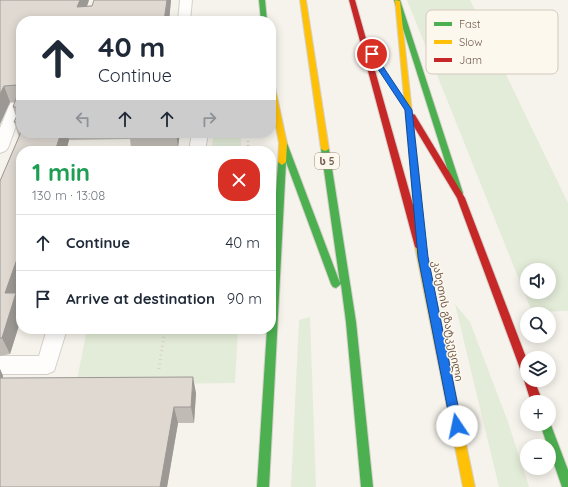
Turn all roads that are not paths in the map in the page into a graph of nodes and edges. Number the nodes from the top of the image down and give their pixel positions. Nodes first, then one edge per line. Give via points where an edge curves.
1 (186, 0) edge
2 (262, 0) edge
3 (304, 0) edge
4 (352, 0) edge
5 (397, 0) edge
6 (184, 16) edge
7 (264, 16) edge
8 (364, 43) junction
9 (380, 68) dead end
10 (396, 92) dead end
11 (16, 106) edge
12 (408, 110) junction
13 (276, 112) edge
14 (283, 143) junction
15 (0, 148) edge
16 (461, 198) junction
17 (423, 257) junction
18 (276, 263) edge
19 (351, 322) junction
20 (56, 334) edge
21 (272, 334) edge
22 (520, 355) edge
23 (0, 365) edge
24 (548, 431) edge
25 (263, 487) edge
26 (367, 487) edge
27 (469, 487) edge
28 (568, 487) edge

1 - 6 lane
2 - 7 main road
3 - 19 main road, ს 5
4 - 8 main road, კახეთის გზატკეცილი
5 - 12 main road
5 - 16 main road
8 - 9 main road
8 - 17 main road, კახეთის გზატკეცილი
10 - 12 main road
11 - 15 lane
12 - 16 main road
12 - 17 main road
13 - 14 main road
14 - 18 main road
14 - 19 main road
16 - 22 main road
17 - 27 main road, კახეთის გზატკეცილი
19 - 26 main road, ს 5
20 - 23 lane via 47,365
21 - 25 main road
24 - 28 main road

